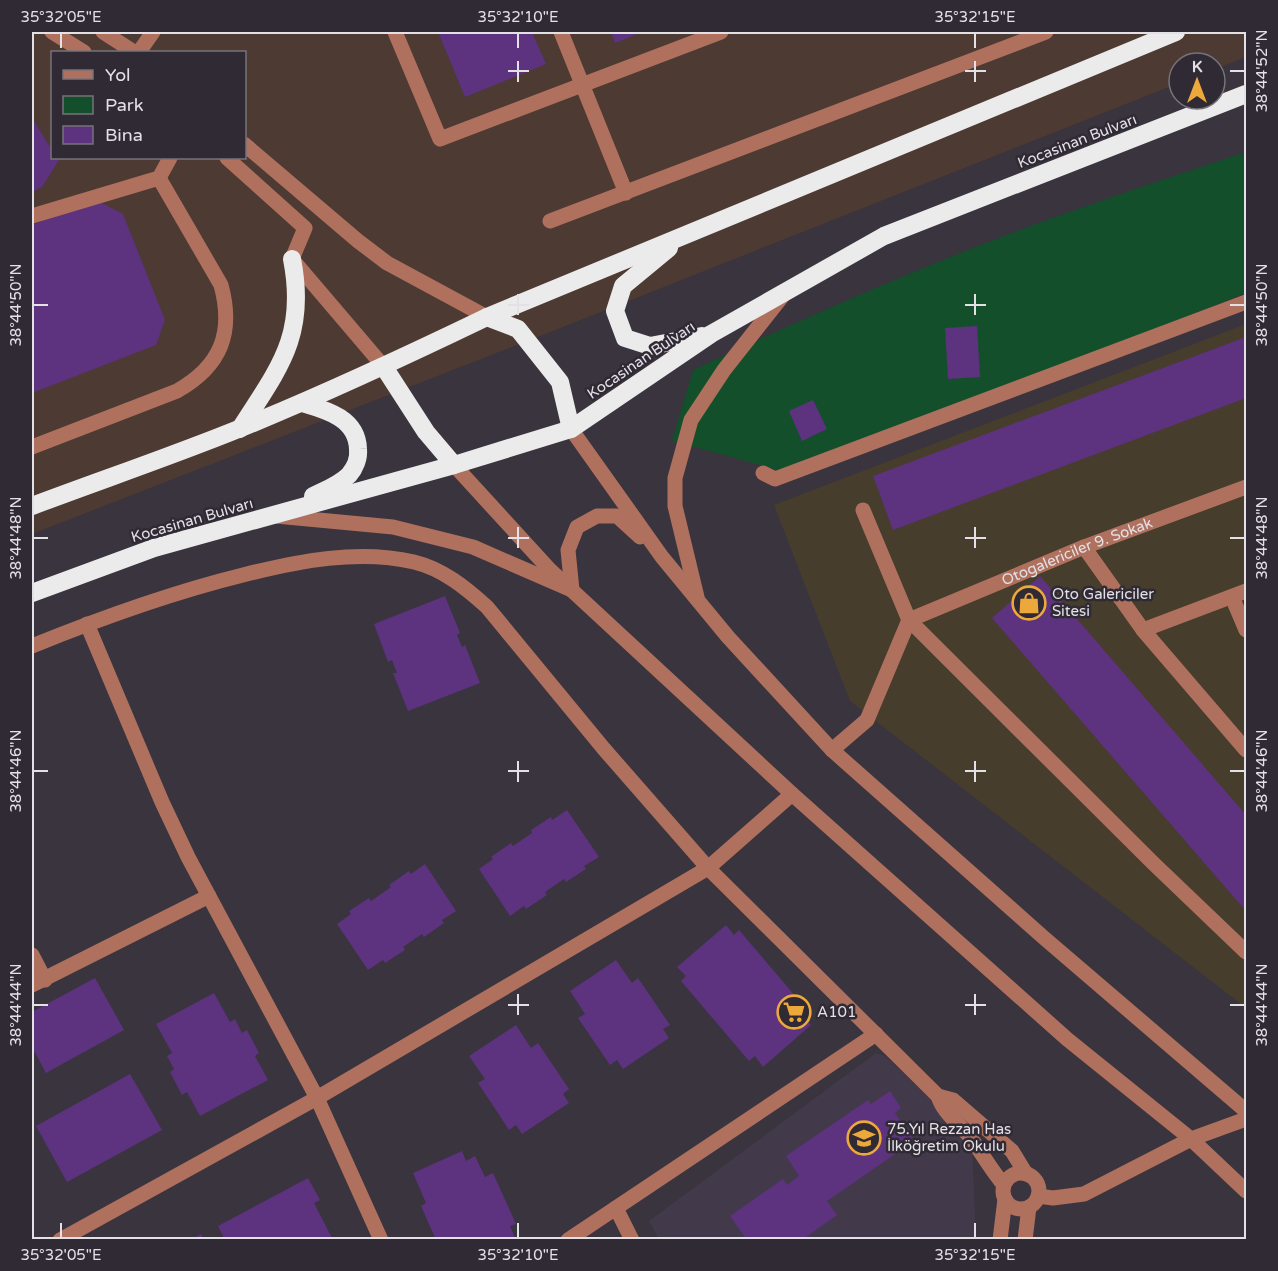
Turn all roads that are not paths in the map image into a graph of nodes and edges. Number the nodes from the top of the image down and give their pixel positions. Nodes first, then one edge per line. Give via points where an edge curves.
1 (52, 32) edge
2 (103, 32) edge
3 (153, 32) edge
4 (395, 32) edge
5 (561, 32) edge
6 (721, 32) edge
7 (1046, 32) edge
8 (1176, 32) edge
9 (82, 51) edge
10 (132, 51) edge
11 (140, 51) edge
12 (581, 85) junction
13 (1246, 94) edge
14 (246, 146) edge
15 (170, 159) edge
16 (228, 159) edge
17 (159, 178) junction
18 (626, 192) junction
19 (32, 216) edge
20 (550, 222) dead end
21 (684, 235) junction
22 (292, 259) junction
23 (786, 291) junction
24 (1246, 302) edge
25 (487, 317) junction
26 (711, 334) junction
27 (384, 367) junction
28 (302, 403) junction
29 (240, 429) junction
30 (571, 429) junction
31 (32, 447) edge
32 (454, 465) junction
33 (763, 474) dead end
34 (1246, 486) edge
35 (32, 506) edge
36 (863, 510) dead end
37 (271, 516) junction
38 (1084, 547) junction
39 (662, 557) junction
40 (572, 590) junction
41 (1246, 591) edge
42 (32, 593) edge
43 (1232, 597) junction
44 (698, 600) junction
45 (909, 620) junction
46 (87, 624) junction
47 (1143, 630) junction
48 (1246, 630) edge
49 (32, 646) edge
50 (832, 750) junction
51 (1246, 750) edge
52 (792, 794) junction
53 (708, 868) junction
54 (209, 896) junction
55 (1246, 952) edge
56 (32, 955) edge
57 (38, 982) edge
58 (876, 1034) junction
59 (938, 1096) junction
60 (317, 1098) junction
61 (1246, 1111) edge
62 (1246, 1119) edge
63 (1191, 1139) junction
64 (1026, 1174) junction
65 (1246, 1191) edge
66 (1004, 1192) junction
67 (1033, 1202) junction
68 (616, 1208) junction
69 (61, 1239) edge
70 (381, 1239) edge
71 (568, 1239) edge
72 (632, 1239) edge
73 (1000, 1239) edge
74 (1026, 1239) edge

1 - 9 street
2 - 10 street
3 - 11 street
4 - 12 street via 440,139
5 - 12 street
6 - 12 street
7 - 18 street
8 - 21 highway
12 - 18 street
13 - 23 highway, Kocasinan Bulvarı via 884,236
14 - 25 street via 387,263
15 - 17 street
16 - 22 street via 305,228
17 - 19 street
17 - 31 street via 221,285 226,328 220,350 209,367 177,391
18 - 20 street
21 - 25 highway
21 - 26 highway via 622,286 615,310 625,338 650,346
22 - 27 street
22 - 29 highway via 297,303 289,345
23 - 26 highway, Kocasinan Bulvarı
23 - 44 street via 724,370 691,420 675,478 675,506
24 - 33 street via 776,478
25 - 27 highway
25 - 30 highway via 518,329 560,382
26 - 30 highway, Kocasinan Bulvarı
27 - 28 highway
27 - 32 highway via 426,432
28 - 29 highway
28 - 37 highway via 345,421 357,440 356,463 339,483
29 - 35 highway
30 - 32 highway, Kocasinan Bulvarı
30 - 39 street
32 - 37 highway, Kocasinan Bulvarı
32 - 40 street
34 - 38 street, Otogalericiler 9. Sokak
36 - 45 street
37 - 40 street via 393,527 472,547
37 - 42 highway, Kocasinan Bulvarı via 154,548
38 - 45 street, Otogalericiler 9. Sokak
38 - 47 street
39 - 40 street via 617,516 597,516 577,527 568,550
39 - 44 street
40 - 52 street
41 - 43 street
43 - 47 street
43 - 48 street
44 - 50 street
45 - 50 street via 867,720
45 - 55 street
46 - 49 street
46 - 53 street via 169,595 310,560 381,556 417,563 447,576 487,607
46 - 54 street via 162,802
47 - 51 street
50 - 61 street
52 - 53 street
52 - 63 street via 1067,1039
53 - 58 street
53 - 60 street
54 - 57 street
54 - 60 street
56 - 57 street
58 - 59 street
58 - 68 street
59 - 64 street via 953,1100 1012,1150
59 - 66 street via 940,1106 971,1138
60 - 69 street
60 - 70 street
62 - 63 street
63 - 65 street
63 - 67 street via 1084,1194
64 - 66 street via 1013,1174
64 - 67 street via 1037,1182 1039,1189
66 - 67 street via 1015,1208
66 - 73 street
67 - 74 street
68 - 71 street
68 - 72 street

